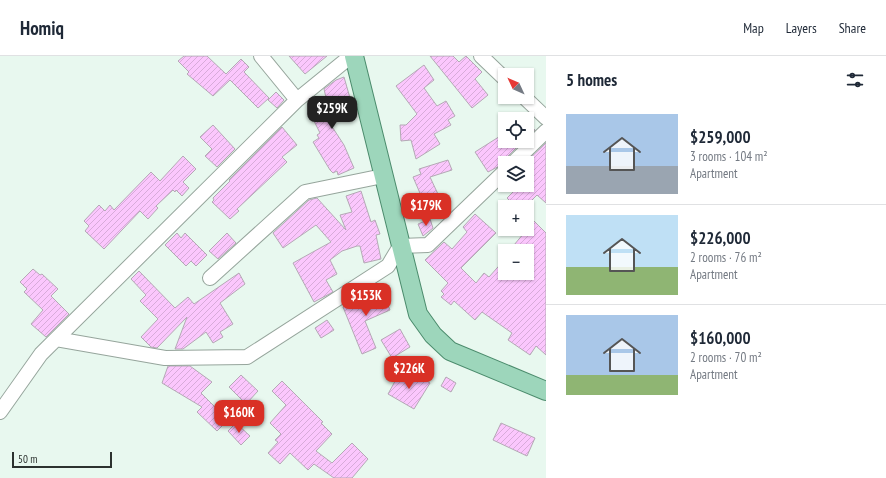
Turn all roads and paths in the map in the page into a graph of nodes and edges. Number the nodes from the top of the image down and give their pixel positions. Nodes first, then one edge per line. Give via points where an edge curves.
1 (261, 56) edge
2 (350, 56) edge
3 (354, 56) edge
4 (481, 56) edge
5 (498, 72) edge
6 (297, 100) junction
7 (531, 104) edge
8 (546, 118) edge
9 (546, 131) edge
10 (520, 156) edge
11 (383, 176) junction
12 (498, 178) edge
13 (400, 246) junction
14 (210, 278) dead end
15 (56, 339) junction
16 (546, 391) edge
17 (0, 412) edge

1 - 6 street
2 - 6 street
3 - 11 main road
4 - 5 street
6 - 15 street
7 - 8 street
9 - 10 street
11 - 13 main road
11 - 14 street via 305,192
12 - 13 street via 428,245
13 - 15 street via 388,266 247,357 165,358
13 - 16 main road via 418,314 433,335 450,351
15 - 17 street

